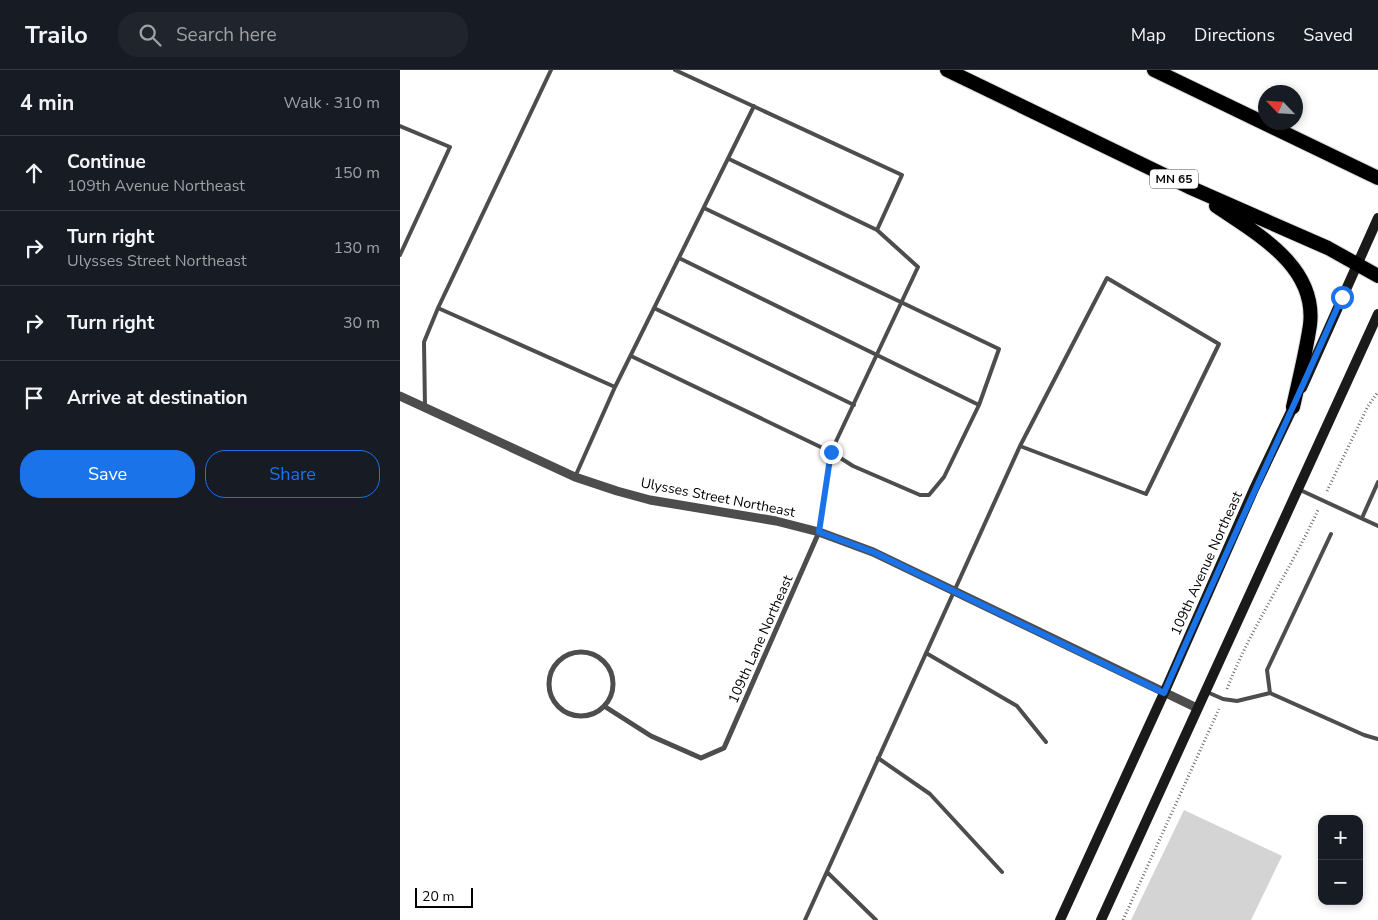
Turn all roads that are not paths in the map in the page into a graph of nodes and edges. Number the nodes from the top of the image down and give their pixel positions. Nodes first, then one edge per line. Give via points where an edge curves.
1 (551, 70) edge
2 (675, 70) edge
3 (947, 70) edge
4 (1154, 70) edge
5 (754, 106) junction
6 (400, 126) edge
7 (729, 159) junction
8 (1378, 178) edge
9 (1189, 187) junction
10 (704, 208) junction
11 (1378, 218) edge
12 (877, 230) junction
13 (400, 255) edge
14 (679, 258) junction
15 (1357, 264) junction
16 (1378, 276) edge
17 (900, 304) junction
18 (438, 308) junction
19 (654, 308) junction
20 (1378, 314) edge
21 (877, 354) junction
22 (630, 356) junction
23 (615, 386) junction
24 (400, 396) edge
25 (854, 405) junction
26 (979, 405) junction
27 (1293, 407) junction
28 (425, 408) junction
29 (1020, 446) junction
30 (831, 452) junction
31 (575, 477) junction
32 (1378, 482) edge
33 (1297, 488) junction
34 (1362, 518) junction
35 (1378, 526) edge
36 (819, 532) junction
37 (1331, 534) dead end
38 (955, 590) junction
39 (926, 653) junction
40 (1205, 691) junction
41 (1164, 693) junction
42 (1270, 693) junction
43 (604, 706) junction
44 (1197, 708) junction
45 (1378, 739) edge
46 (1046, 742) dead end
47 (878, 758) junction
48 (827, 872) junction
49 (1002, 872) dead end
50 (805, 920) edge
51 (876, 920) edge
52 (1060, 920) edge
53 (1101, 920) edge

1 - 18 lane
2 - 5 lane
3 - 9 highway, MN 65
4 - 8 highway
5 - 7 lane
5 - 12 lane via 902,175
6 - 13 lane via 450,147
7 - 10 lane
7 - 12 lane
9 - 15 highway, MN 65
9 - 27 highway via 1262,238 1294,267 1308,299 1310,324
10 - 14 lane
10 - 17 lane
11 - 15 main road, 109th Avenue Northeast
12 - 17 lane via 918,267
14 - 19 lane
14 - 21 lane
15 - 16 highway, MN 65
15 - 27 main road, 109th Avenue Northeast
17 - 21 lane
17 - 26 lane via 999,350
18 - 23 lane
18 - 28 lane via 424,342
19 - 22 lane
19 - 25 lane
20 - 33 main road
21 - 25 lane
21 - 26 lane
22 - 23 lane
22 - 30 lane
23 - 31 lane
24 - 28 street, Ulysses Street Northeast
25 - 30 lane
26 - 30 lane via 949,467 930,494 920,495 853,466
27 - 41 main road, 109th Avenue Northeast
28 - 31 street, Ulysses Street Northeast
29 - 29 lane via 1146,494 1219,344 1107,278
29 - 38 lane
30 - 36 lane
31 - 36 street, Ulysses Street Northeast via 650,500 776,521
32 - 34 lane
33 - 34 lane
33 - 40 main road
34 - 35 lane
36 - 38 street, Ulysses Street Northeast via 873,552
36 - 43 street, 109th Lane Northeast via 724,748 701,758 651,736
37 - 42 lane via 1267,670
38 - 39 lane
38 - 41 street, Ulysses Street Northeast
39 - 46 lane via 1017,706
39 - 47 lane
40 - 42 lane via 1237,701
40 - 44 main road
41 - 44 street, Ulysses Street Northeast
41 - 52 main road, 109th Avenue Northeast
42 - 45 lane
43 - 43 street via 613,686 612,675 603,662 589,653 578,652 559,661 553,669 550,689 558,707 576,716
44 - 53 main road
47 - 48 lane
47 - 49 lane via 930,794
48 - 50 lane
48 - 51 lane

